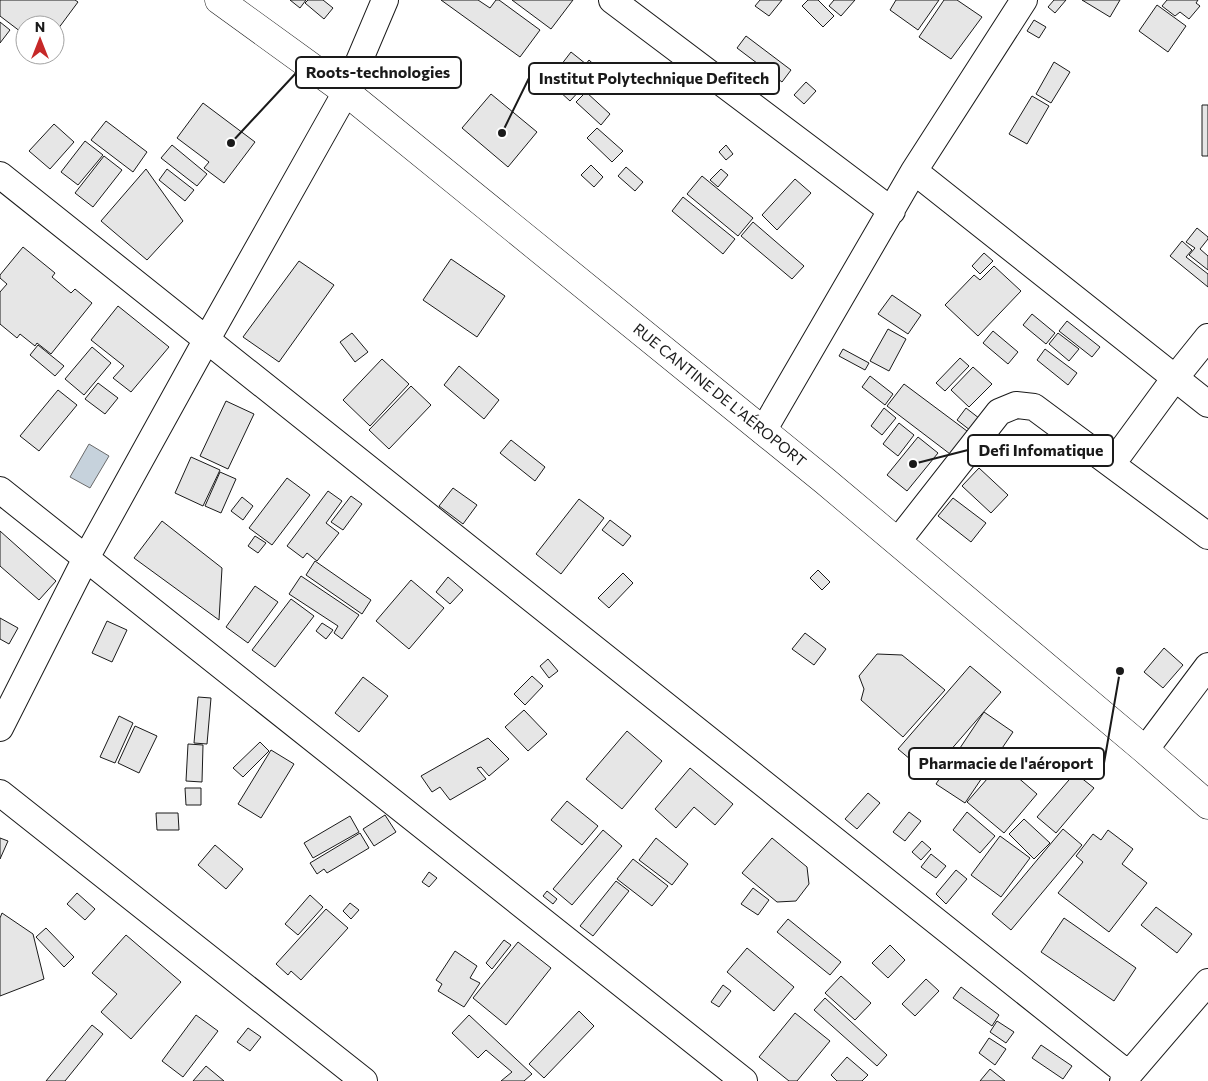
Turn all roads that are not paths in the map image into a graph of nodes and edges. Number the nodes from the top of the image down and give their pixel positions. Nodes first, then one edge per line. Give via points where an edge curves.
1 (219, 0) edge
2 (386, 0) edge
3 (612, 0) edge
4 (1013, 4) edge
5 (346, 92) junction
6 (914, 170) junction
7 (0, 175) edge
8 (892, 211) junction
9 (1208, 337) edge
10 (207, 339) junction
11 (1174, 378) junction
12 (1208, 404) edge
13 (763, 431) junction
14 (1112, 464) junction
15 (0, 490) edge
16 (1208, 536) edge
17 (898, 541) junction
18 (86, 558) junction
19 (1208, 666) edge
20 (0, 728) edge
21 (1145, 750) junction
22 (0, 793) edge
23 (1208, 804) edge
24 (1208, 982) edge
25 (1125, 1078) edge
26 (364, 1081) edge
27 (744, 1081) edge

1 - 5 main road, RUE CANTINE DE L'AÉROPORT
2 - 5 street
3 - 8 street
4 - 6 street
5 - 10 street
5 - 13 main road, RUE CANTINE DE L'AÉROPORT
6 - 8 street
6 - 11 street
7 - 10 street
8 - 13 street
9 - 11 street
10 - 18 street
10 - 25 street
11 - 12 street
11 - 14 street
13 - 17 main road, RUE CANTINE DE L'AÉROPORT
14 - 16 street
14 - 17 street via 1034,407 1016,405 999,412
15 - 18 street
17 - 21 main road, RUE CANTINE DE L'AÉROPORT
18 - 20 street
18 - 27 street
19 - 21 street
21 - 23 main road, RUE CANTINE DE L'AÉROPORT
22 - 26 street
24 - 25 street

